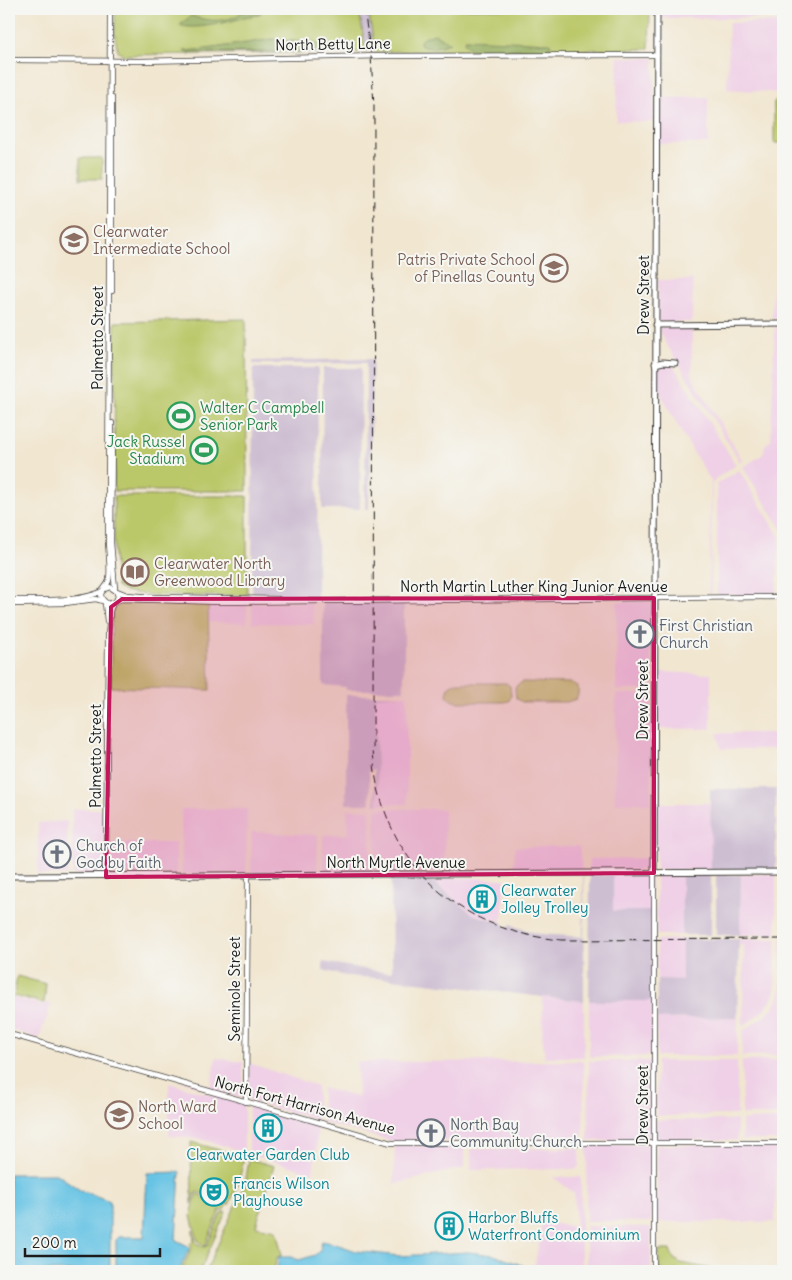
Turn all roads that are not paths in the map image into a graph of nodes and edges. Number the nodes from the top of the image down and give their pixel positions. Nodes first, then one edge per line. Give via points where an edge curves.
1 (110, 9) edge
2 (657, 9) edge
3 (657, 55) junction
4 (9, 60) edge
5 (111, 61) junction
6 (111, 87) junction
7 (655, 324) junction
8 (783, 324) edge
9 (675, 363) dead end
10 (655, 364) junction
11 (104, 590) junction
12 (116, 590) junction
13 (783, 597) edge
14 (654, 598) junction
15 (9, 600) edge
16 (285, 600) junction
17 (104, 602) junction
18 (114, 602) junction
19 (9, 604) edge
20 (108, 635) junction
21 (783, 872) edge
22 (654, 873) junction
23 (9, 876) edge
24 (248, 876) junction
25 (106, 877) junction
26 (9, 1034) edge
27 (246, 1102) junction
28 (783, 1142) edge
29 (654, 1143) junction
30 (654, 1271) edge

1 - 5 street, Palmetto Street
2 - 3 main road, Drew Street
3 - 5 street, North Betty Lane
3 - 7 main road, Drew Street
4 - 5 street, North Betty Lane
5 - 6 street, Palmetto Street
6 - 11 street, Palmetto Street via 109,573
6 - 12 street, Palmetto Street via 111,543
7 - 8 main road
7 - 10 main road, Drew Street
9 - 10 main road
10 - 14 main road, Drew Street
11 - 12 street via 110,587
11 - 15 street via 72,598
11 - 17 street via 101,596
12 - 16 street, North Martin Luther King Junior Avenue via 127,595 155,597 271,597
12 - 18 street via 118,596
13 - 14 street, North Martin Luther King Junior Avenue
14 - 16 street, North Martin Luther King Junior Avenue
14 - 22 main road, Drew Street
16 - 18 street, North Martin Luther King Junior Avenue
17 - 18 street
17 - 19 street via 96,599
17 - 20 street, Palmetto Street
18 - 20 street, Palmetto Street via 110,609
20 - 25 street, Palmetto Street
21 - 22 main road, North Myrtle Avenue
22 - 24 main road, North Myrtle Avenue
22 - 29 street, Drew Street
23 - 25 main road, North Myrtle Avenue
24 - 25 main road, North Myrtle Avenue
24 - 27 street, Seminole Street
26 - 27 street, North Fort Harrison Avenue
27 - 29 street, North Fort Harrison Avenue via 391,1143
28 - 29 street, North Fort Harrison Avenue
29 - 30 street, Drew Street

